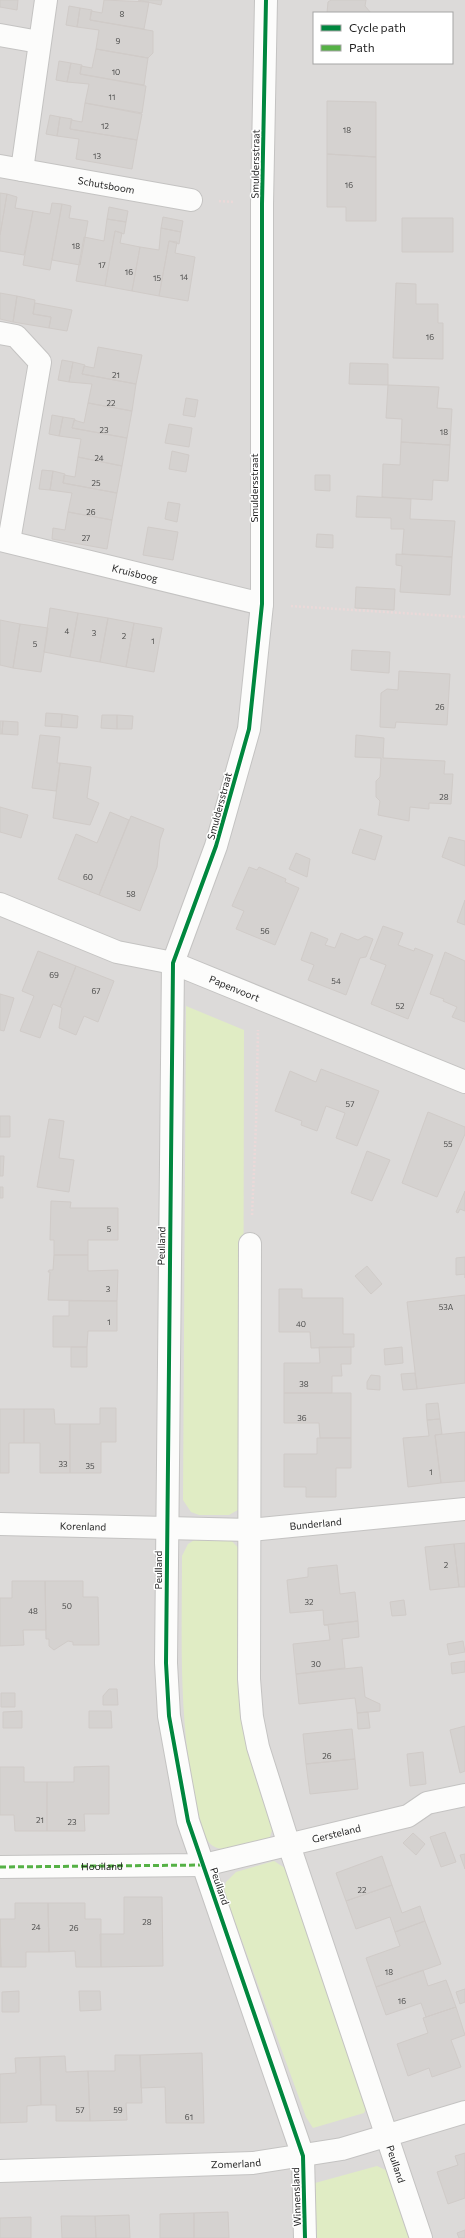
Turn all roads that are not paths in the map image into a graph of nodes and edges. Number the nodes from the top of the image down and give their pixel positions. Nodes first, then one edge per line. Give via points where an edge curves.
1 (46, 0) edge
2 (266, 0) edge
3 (0, 35) edge
4 (39, 42) junction
5 (0, 166) edge
6 (22, 170) junction
7 (191, 200) road end
8 (0, 333) edge
9 (4, 541) edge
10 (262, 604) junction
11 (0, 904) edge
12 (173, 963) junction
13 (465, 1082) edge
14 (250, 1244) road end
15 (465, 1509) edge
16 (0, 1524) edge
17 (166, 1529) junction
18 (250, 1530) junction
19 (465, 1795) edge
20 (288, 1845) junction
21 (204, 1865) junction
22 (0, 1867) edge
23 (465, 2112) edge
24 (387, 2136) junction
25 (303, 2156) junction
26 (0, 2171) edge
27 (306, 2238) edge
28 (421, 2238) edge

1 - 4 street
2 - 10 street, Smuldersstraat via 262,204
3 - 4 street
4 - 6 street
5 - 6 street, Schutsboom
6 - 7 street, Schutsboom
8 - 9 street, Kruisboog via 16,336 40,362
9 - 10 street, Kruisboog
10 - 12 street, Smuldersstraat via 248,729 216,846
11 - 12 street, Papenvoort via 117,952
12 - 13 street, Papenvoort
12 - 17 street, Peulland
14 - 18 street, Peulland
15 - 18 street, Bunderland
16 - 17 street, Korenland
17 - 18 street, Bunderland
17 - 21 street, Peulland via 166,1663 169,1716 188,1821
18 - 20 street, Peulland via 249,1679 252,1717 258,1747
19 - 20 street, Gersteland via 426,1803 408,1816
20 - 21 street, Gersteland
20 - 24 street, Peulland
21 - 22 street, Hooiland
21 - 25 street, Peulland
23 - 24 street, Zomerland
24 - 25 street, Zomerland via 342,2149
24 - 28 street, Peulland
25 - 26 street, Zomerland via 253,2163
25 - 27 street, Winnensland

